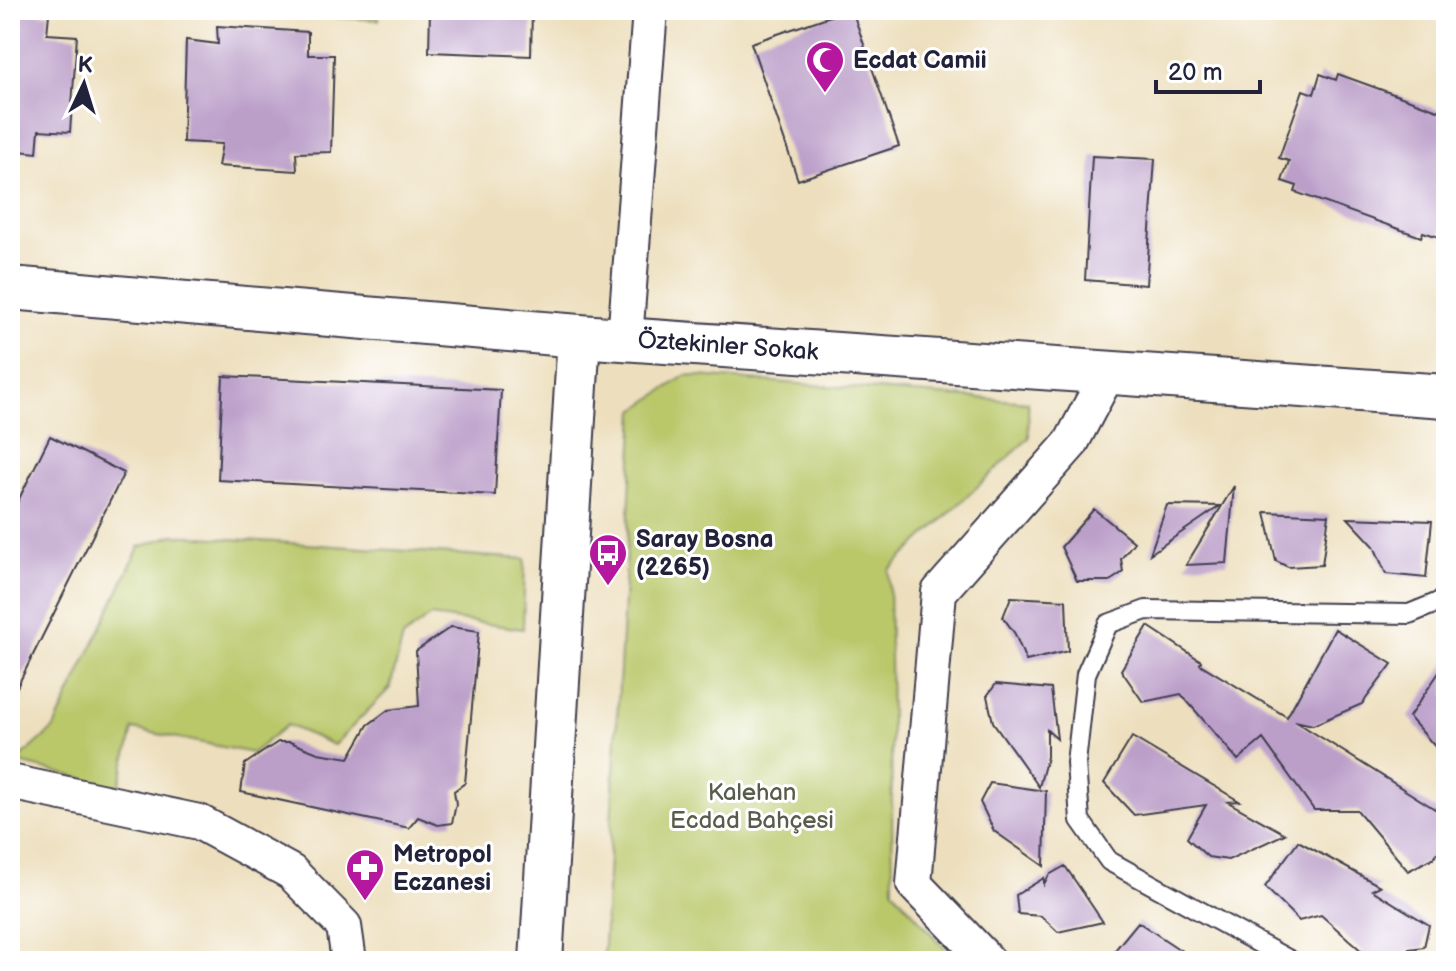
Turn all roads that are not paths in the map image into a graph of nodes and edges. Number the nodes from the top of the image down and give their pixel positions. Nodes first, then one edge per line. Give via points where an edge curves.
1 (650, 10) edge
2 (10, 288) edge
3 (579, 336) junction
4 (625, 339) junction
5 (1108, 373) junction
6 (1446, 396) edge
7 (1446, 599) edge
8 (10, 782) edge
9 (349, 961) edge
10 (541, 961) edge
11 (988, 961) edge
12 (1291, 961) edge

1 - 4 street
2 - 3 street, Öztekinler Sokak
3 - 4 street, Öztekinler Sokak
3 - 10 street
4 - 5 street, Öztekinler Sokak
5 - 6 street, Öztekinler Sokak
5 - 11 street via 1071,443 939,592 914,884
7 - 12 lane via 1409,614 1146,610 1108,624 1086,674 1076,763 1080,820 1109,861
8 - 9 street via 199,822 291,872 344,926

